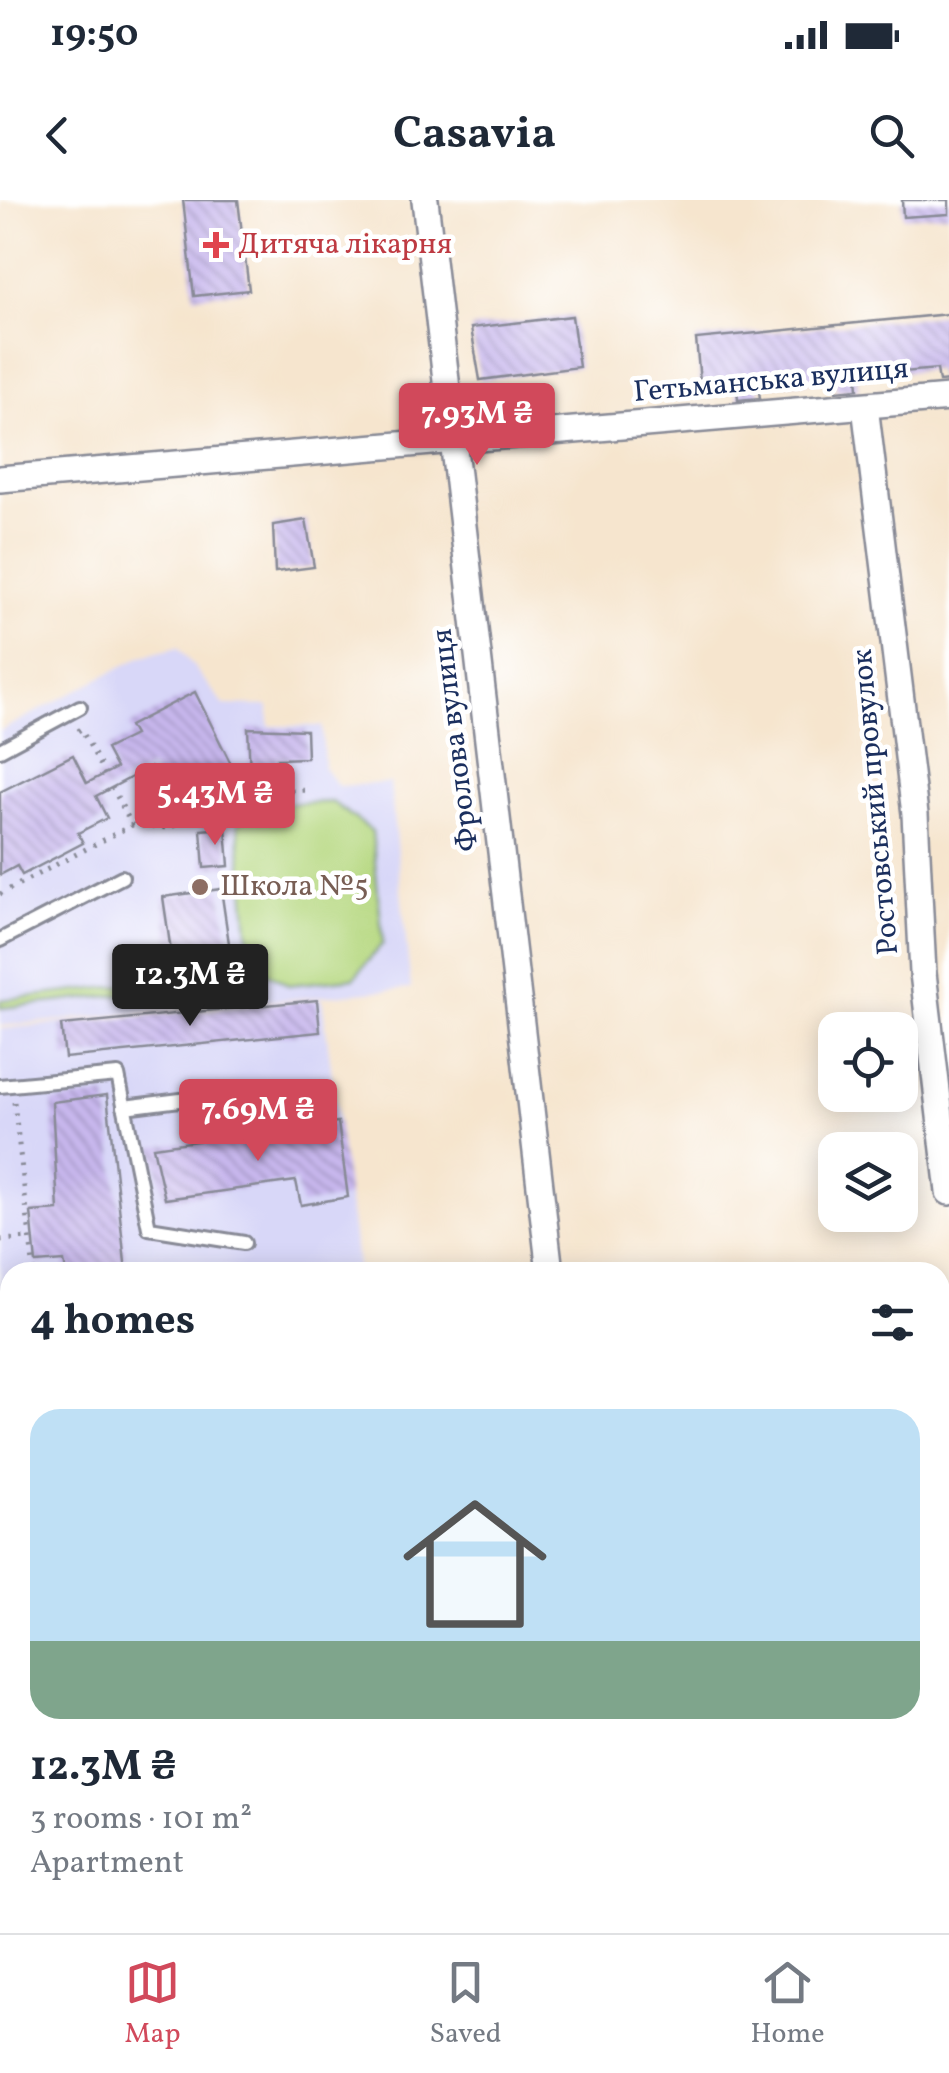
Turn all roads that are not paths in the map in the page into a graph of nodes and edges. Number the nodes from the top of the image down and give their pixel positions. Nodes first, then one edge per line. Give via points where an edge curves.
1 (425, 200) edge
2 (949, 398) edge
3 (865, 406) junction
4 (455, 442) junction
5 (0, 479) edge
6 (80, 707) dead end
7 (0, 750) edge
8 (122, 877) dead end
9 (0, 940) edge
10 (6, 1085) edge
11 (276, 1088) dead end
12 (124, 1108) junction
13 (949, 1192) edge
14 (244, 1243) dead end
15 (549, 1262) edge

1 - 4 street, Фролова вулиця
2 - 3 street, Гетьманська вулиця
3 - 4 street, Гетьманська вулиця
3 - 13 street, Ростовський провулок via 916,814 923,972
4 - 5 street, Гетьманська вулиця
4 - 15 street, Фролова вулиця
6 - 7 lane
8 - 9 lane
10 - 12 lane via 118,1075
11 - 12 lane
12 - 14 lane via 148,1228

